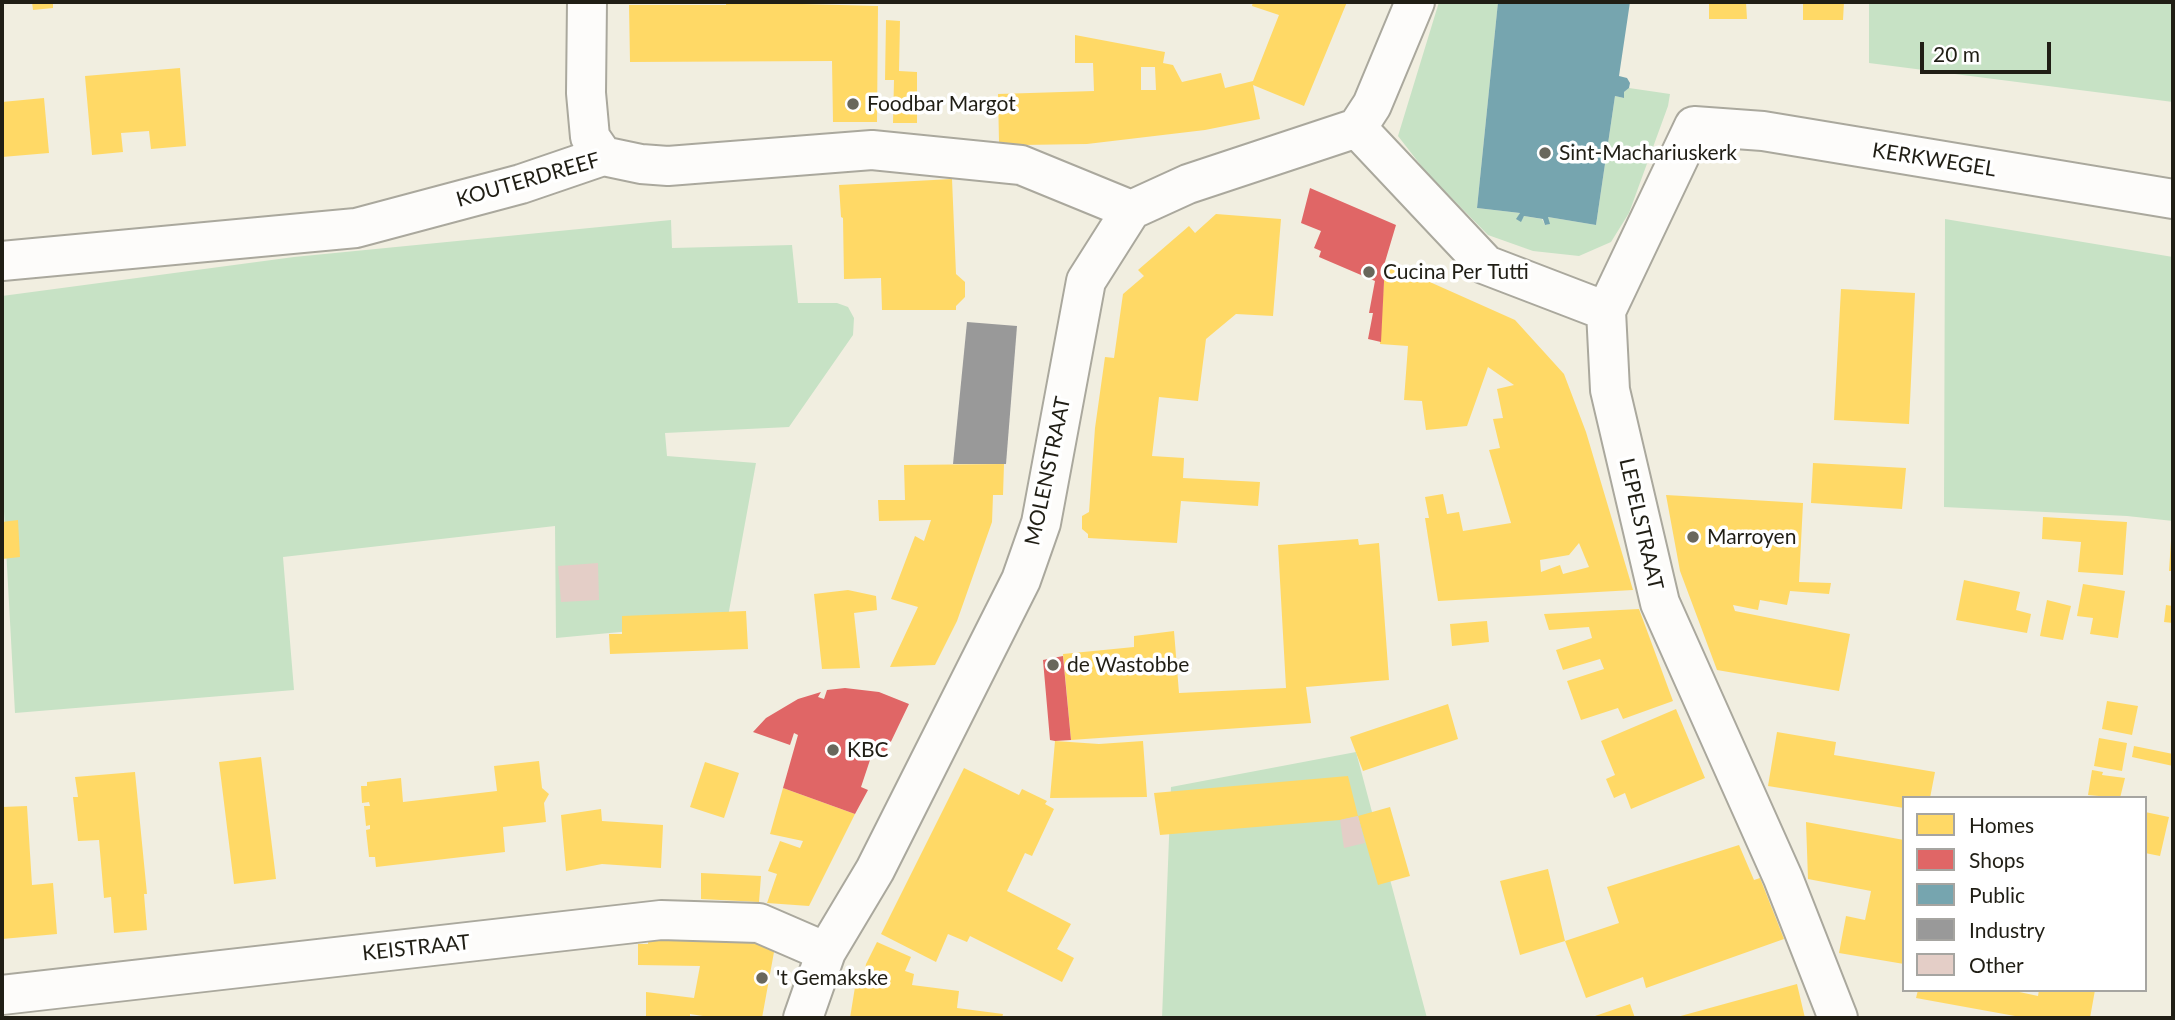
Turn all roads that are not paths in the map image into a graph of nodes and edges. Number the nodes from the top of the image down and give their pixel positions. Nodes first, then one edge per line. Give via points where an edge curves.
1 (587, 2) edge
2 (1415, 2) edge
3 (1357, 128) junction
4 (603, 156) junction
5 (2173, 199) edge
6 (1131, 210) junction
7 (2, 261) edge
8 (1606, 311) junction
9 (826, 951) junction
10 (2, 995) edge
11 (803, 1018) edge
12 (1838, 1018) edge

1 - 4 street via 590,137
2 - 3 street via 1372,105
3 - 6 street via 1188,184
3 - 8 street via 1486,265
4 - 6 street, KOUTERDREEF via 668,166 872,150 1021,165
4 - 7 street, KOUTERDREEF via 521,184 356,228
5 - 8 street, KERKWEGEL via 1763,131 1694,127
6 - 9 street, MOLENSTRAAT via 1086,281 1041,523 1021,580 875,870
8 - 12 street, LEPELSTRAAT via 1610,390 1660,603 1783,878
9 - 10 street, KEISTRAAT via 759,923 661,920
9 - 11 street, MOLENSTRAAT

